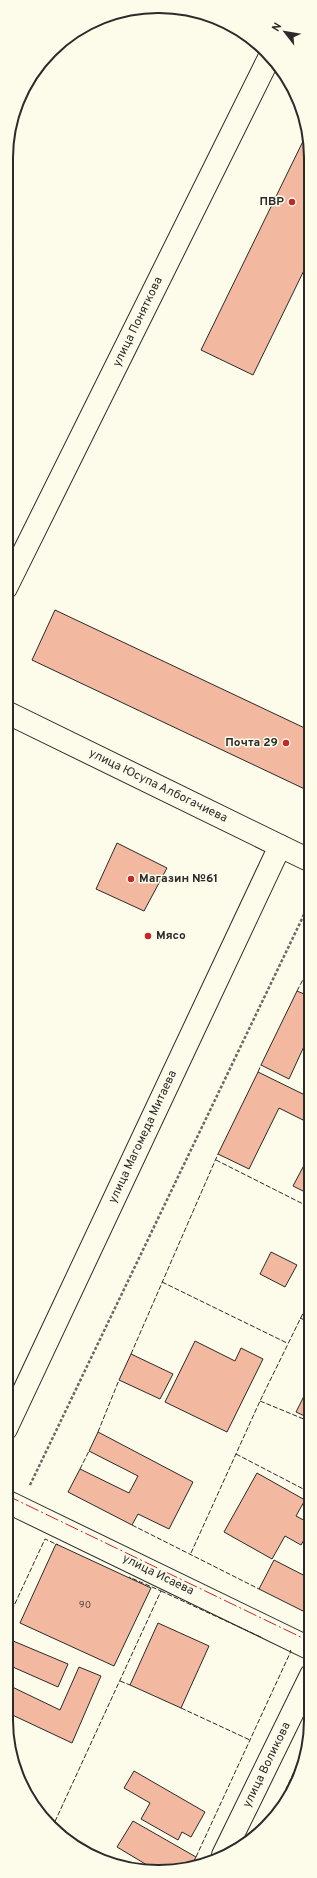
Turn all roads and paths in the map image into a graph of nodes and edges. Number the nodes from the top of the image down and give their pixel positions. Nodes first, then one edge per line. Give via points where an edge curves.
1 (267, 62) edge
2 (13, 574) edge
3 (13, 715) edge
4 (280, 846) junction
5 (304, 858) edge
6 (304, 914) edge
7 (13, 1414) edge
8 (13, 1504) edge
9 (304, 1646) edge
10 (304, 1689) edge
11 (226, 1848) edge

1 - 2 street, улица Поняткова
3 - 4 street, улица Юсупа Албогачиева
4 - 5 street, улица Юсупа Албогачиева
4 - 7 street, улица Магомеда Митаева
6 - 8 path
8 - 9 street, улица Исаева
10 - 11 street, улица Воликова

